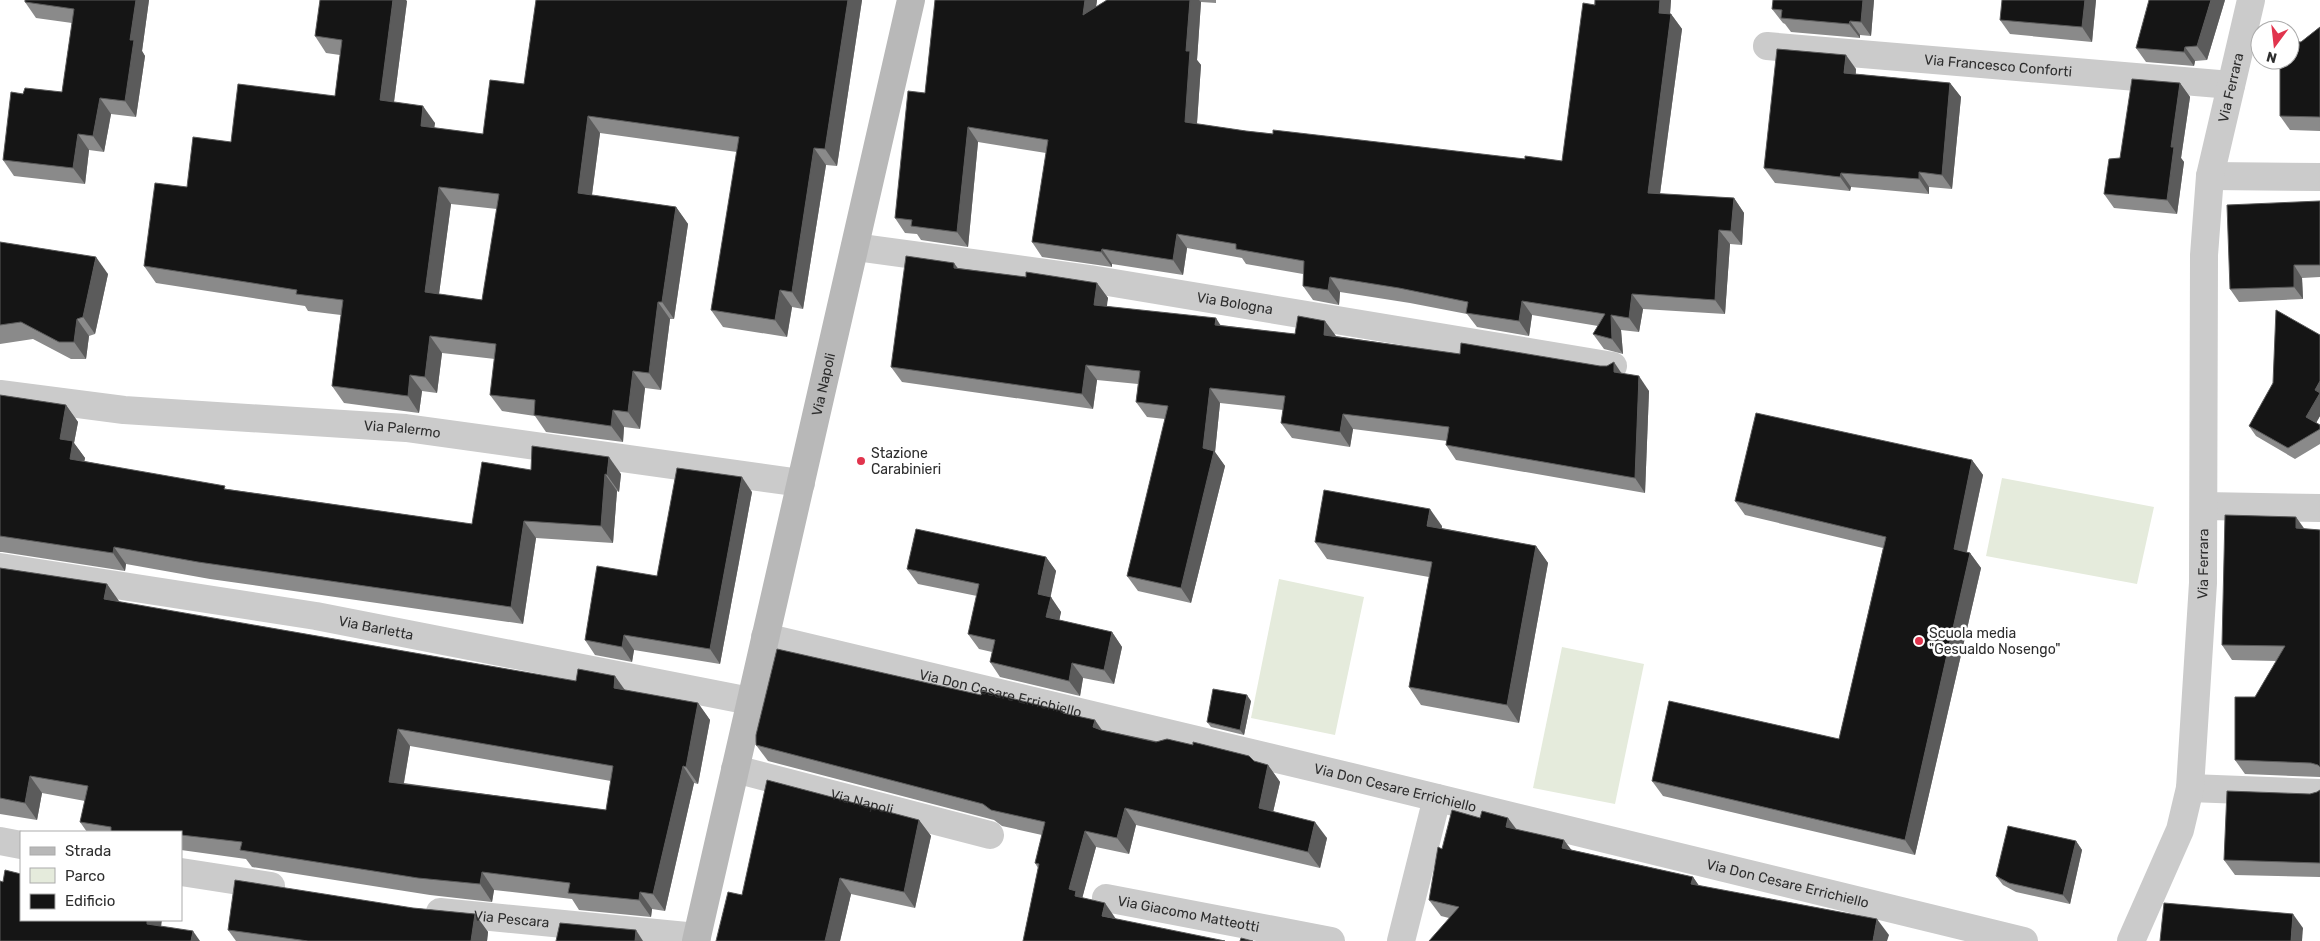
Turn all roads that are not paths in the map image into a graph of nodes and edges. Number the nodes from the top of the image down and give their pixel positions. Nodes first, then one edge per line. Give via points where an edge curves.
1 (912, 0) edge
2 (2251, 0) edge
3 (1767, 46) dead end
4 (2231, 85) junction
5 (2210, 176) junction
6 (2320, 177) edge
7 (855, 247) junction
8 (1613, 366) edge
9 (0, 394) edge
10 (801, 483) junction
11 (2204, 506) junction
12 (2320, 508) edge
13 (0, 567) edge
14 (765, 637) junction
15 (750, 702) junction
16 (735, 769) junction
17 (2190, 788) junction
18 (2320, 793) edge
19 (1437, 798) junction
20 (990, 835) edge
21 (0, 841) edge
22 (20, 845) edge
23 (182, 872) edge
24 (300, 890) edge
25 (1106, 898) dead end
26 (418, 909) edge
27 (696, 939) edge
28 (1331, 941) edge
29 (1401, 941) edge
30 (2024, 941) edge
31 (2131, 941) edge

1 - 7 main road, Via Napoli
2 - 4 street, Via Ferrara
3 - 4 street, Via Francesco Conforti
4 - 5 street, Via Ferrara
5 - 6 street
5 - 11 street, Via Ferrara via 2204,255
7 - 8 street, Via Bologna via 1090,279
7 - 10 main road, Via Napoli
9 - 10 street, Via Palermo via 124,410 406,428
10 - 14 main road, Via Napoli
11 - 12 street
11 - 17 street, Via Ferrara via 2203,583
13 - 15 street, Via Barletta via 316,616
14 - 15 main road, Via Napoli
14 - 19 street, Via Don Cesare Errichiello
15 - 16 main road, Via Napoli
16 - 20 street, Via Napoli
16 - 27 main road, Via Napoli
17 - 18 street
17 - 31 street, Via Ferrara via 2180,830
19 - 29 street
19 - 30 street, Via Don Cesare Errichiello
21 - 22 street
23 - 24 street
25 - 28 street, Via Giacomo Matteotti
26 - 27 street, Via Pescara

